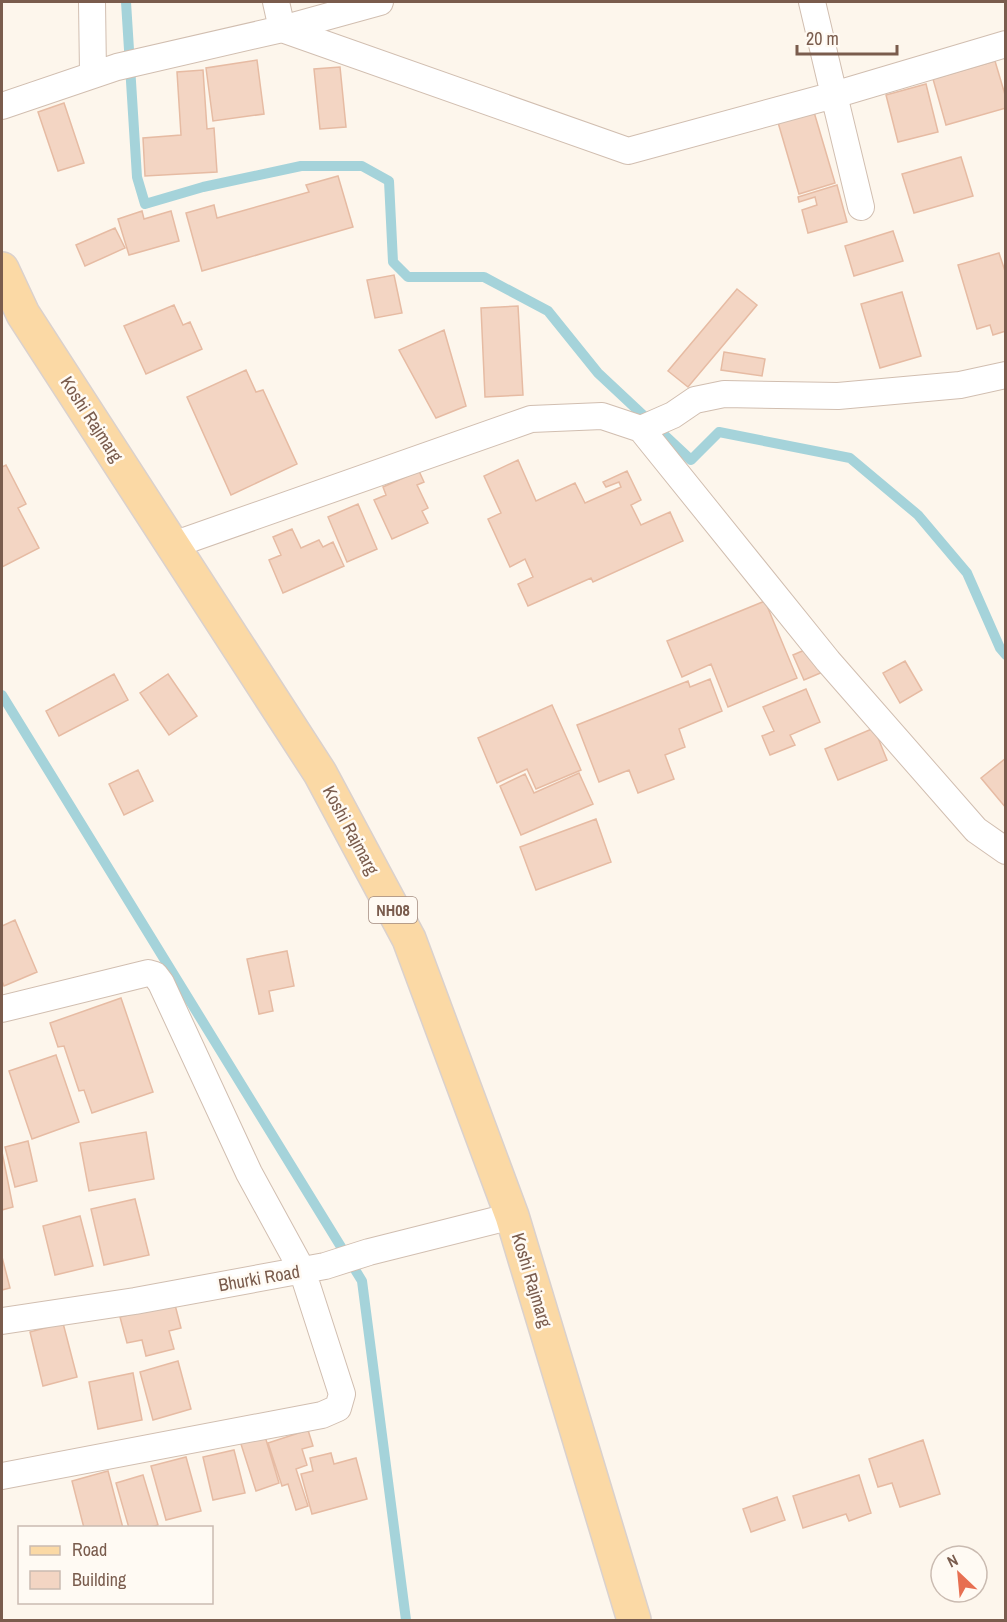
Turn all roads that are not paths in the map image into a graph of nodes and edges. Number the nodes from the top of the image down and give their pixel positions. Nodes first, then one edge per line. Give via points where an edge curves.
1 (92, 2) edge
2 (276, 2) edge
3 (381, 2) edge
4 (812, 2) edge
5 (282, 29) junction
6 (1005, 44) edge
7 (105, 70) junction
8 (834, 95) junction
9 (2, 106) edge
10 (861, 207) dead end
11 (2, 269) edge
12 (1005, 375) edge
13 (655, 424) junction
14 (173, 545) junction
15 (1005, 851) edge
16 (2, 1009) edge
17 (512, 1216) junction
18 (313, 1268) junction
19 (2, 1321) edge
20 (2, 1476) edge
21 (634, 1620) edge

1 - 7 street
2 - 5 street
3 - 5 street
4 - 8 street
5 - 7 street
5 - 8 street via 628,151
6 - 8 street
7 - 9 street
8 - 10 street
11 - 14 main road, Koshi Rajmarg / NH08 via 24,314
12 - 13 street via 960,385 838,396 724,394 695,400
13 - 14 street via 602,416 531,418
13 - 15 street via 828,662 976,830
14 - 17 main road, Koshi Rajmarg / NH08 via 320,772 409,939
16 - 18 street via 148,973 155,975 249,1173
17 - 18 street, Bhurki Road
17 - 21 main road, Koshi Rajmarg / NH08
18 - 19 street, Bhurki Road
18 - 20 street via 342,1394 338,1408 322,1415

